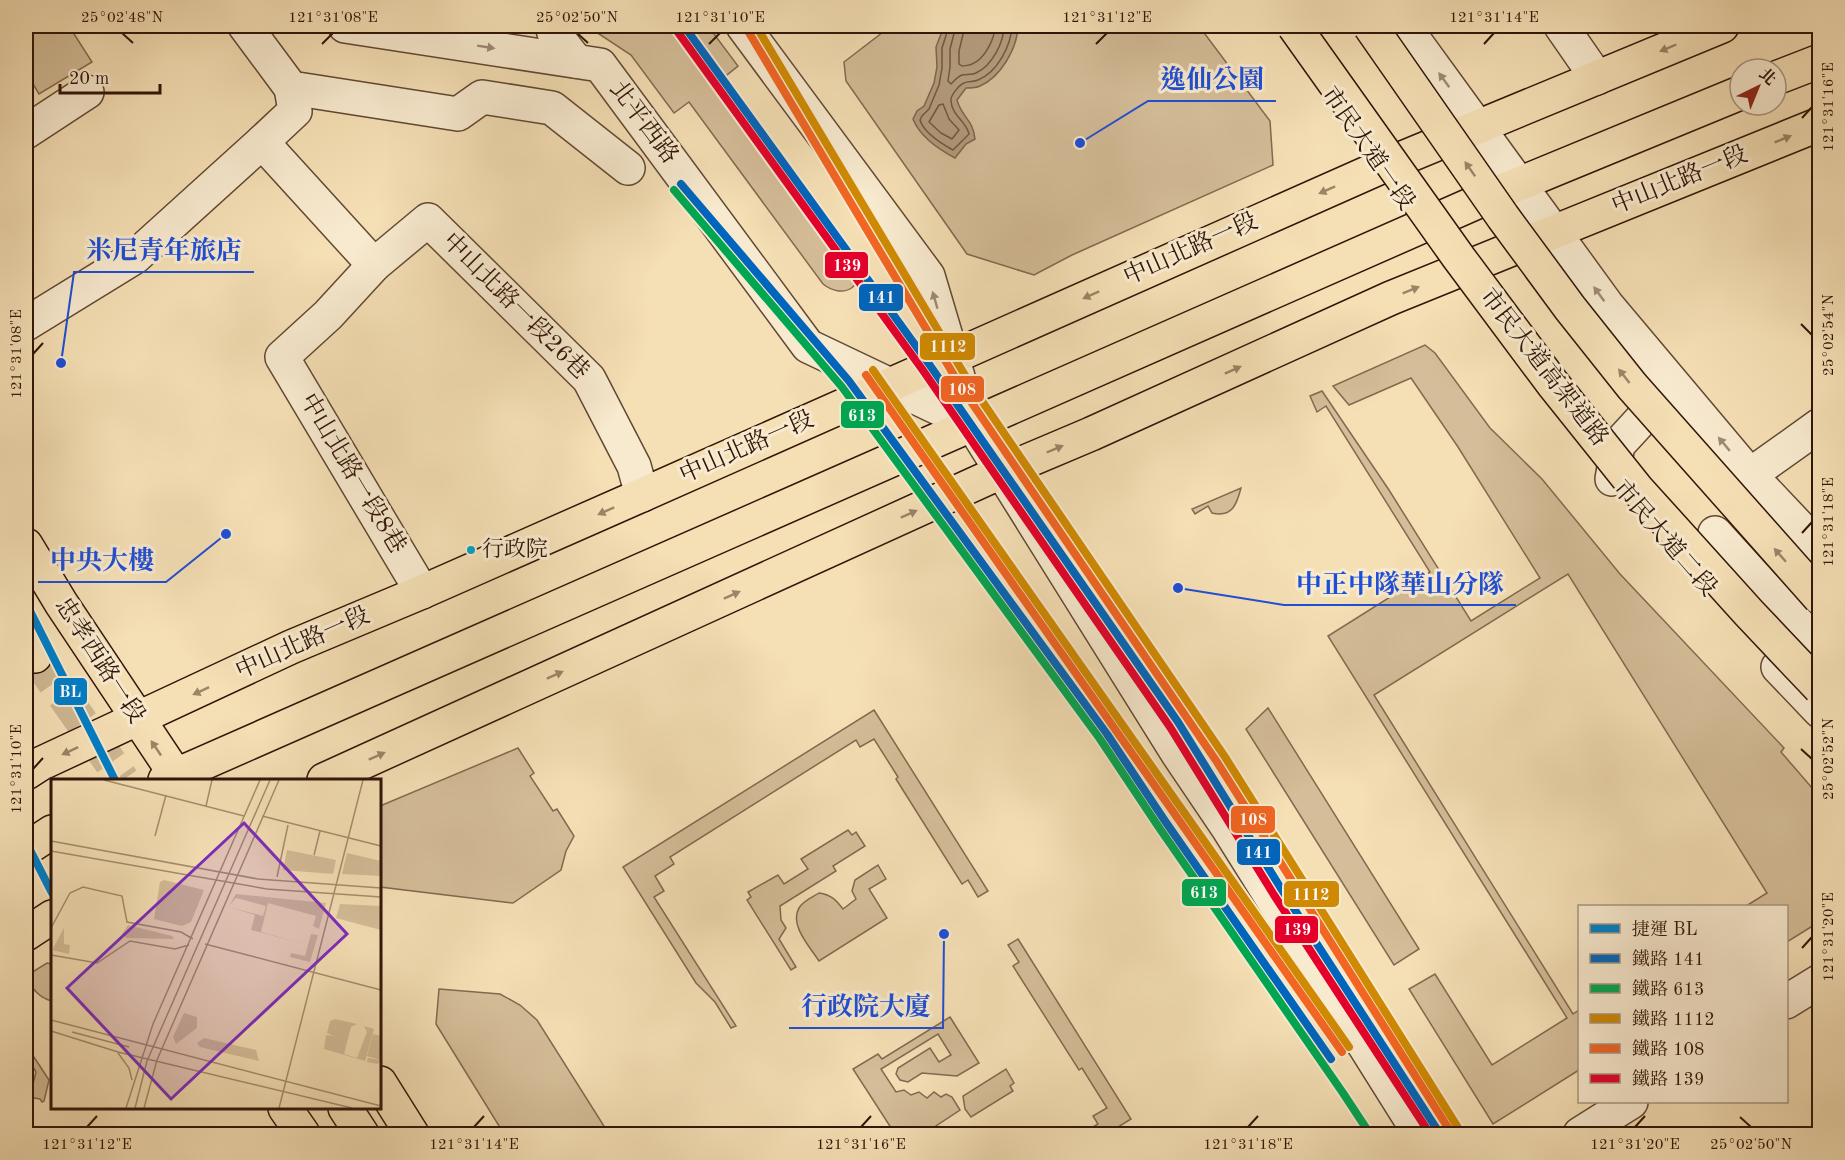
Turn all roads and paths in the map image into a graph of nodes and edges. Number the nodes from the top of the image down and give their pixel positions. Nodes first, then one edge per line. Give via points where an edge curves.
1 (245, 26) edge
2 (345, 26) edge
3 (552, 26) edge
4 (742, 26) edge
5 (1279, 26) edge
6 (1294, 26) edge
7 (1370, 26) edge
8 (1404, 26) edge
9 (1561, 26) edge
10 (1722, 26) edge
11 (454, 33) edge
12 (1820, 60) edge
13 (576, 61) junction
14 (1788, 73) edge
15 (1597, 78) junction
16 (291, 88) junction
17 (87, 92) dead end
18 (1728, 98) edge
19 (1820, 124) edge
20 (1478, 127) junction
21 (26, 132) edge
22 (262, 141) junction
23 (1381, 167) junction
24 (628, 168) dead end
25 (1519, 184) junction
26 (1421, 226) junction
27 (1554, 232) junction
28 (374, 265) junction
29 (1455, 272) junction
30 (26, 324) edge
31 (952, 356) junction
32 (890, 386) junction
33 (1692, 407) junction
34 (972, 424) junction
35 (1820, 425) edge
36 (1001, 472) junction
37 (1750, 475) junction
38 (1612, 479) junction
39 (642, 495) junction
40 (1715, 533) dead end
41 (26, 544) edge
42 (1820, 549) edge
43 (422, 592) junction
44 (1820, 598) edge
45 (1820, 648) edge
46 (1820, 688) edge
47 (1820, 711) edge
48 (137, 719) junction
49 (36, 765) edge
50 (173, 779) edge
51 (326, 779) edge
52 (51, 833) edge
53 (26, 849) edge
54 (51, 918) edge
55 (26, 934) edge
56 (1820, 981) edge
57 (1788, 1001) edge
58 (381, 1085) edge
59 (1628, 1103) edge
60 (286, 1109) edge
61 (346, 1109) edge
62 (303, 1134) edge
63 (362, 1134) edge
64 (411, 1134) edge
65 (1420, 1134) edge
66 (1580, 1134) edge

1 - 16 street
2 - 11 street, 北平西路
3 - 13 street
31 -> 4 street via 928,276
5 - 23 street, 市民大道一段
6 - 46 main road, 市民大道高架道路, bridge via 1553,384 1637,489
44 -> 7 main road, bridge via 1632,386 1570,308
20 -> 8 street
9 - 15 street
10 -> 15 main road, 中山北路一段
11 -> 13 street, 北平西路
12 - 14 main road
13 - 32 street, 北平西路 via 600,65 808,346
15 - 20 main road, 中山北路一段
16 - 22 street via 294,111
16 - 24 street via 458,114 482,97 552,108
17 - 21 street
18 - 25 main road
27 -> 19 main road, 中山北路一段
20 - 23 main road, 中山北路一段
20 - 25 street
22 - 28 street
22 - 30 street via 135,257
23 - 26 street, 市民大道一段
23 -> 31 main road, 中山北路一段
25 - 26 main road
25 - 27 street
26 - 29 street, 市民大道一段
26 - 34 main road
27 - 29 main road, 中山北路一段
33 -> 27 street via 1606,305
28 - 39 street, 中山北路一段26巷 via 428,220 589,379 634,466
28 - 43 street, 中山北路一段8巷 via 282,357
36 -> 29 main road, 中山北路一段
29 - 38 street, 市民大道二段 via 1517,360
31 - 32 main road, 中山北路一段
31 - 34 street
32 - 34 street, 北平西路
32 - 39 main road, 中山北路一段
37 -> 33 street
33 - 38 street via 1669,404 1641,420 1618,445
34 - 36 street
34 - 50 main road
35 - 37 street
51 -> 36 main road, 中山北路一段
36 - 65 street
37 - 42 street
38 - 47 street, 市民大道二段 via 1684,564
39 -> 43 main road, 中山北路一段
40 - 45 street
41 - 48 main road, 忠孝西路一段
43 -> 48 main road, 中山北路一段 via 291,647
48 -> 49 main road, 中山北路一段
50 -> 48 main road, 忠孝西路一段
52 - 53 main road
54 - 55 main road
56 - 57 street
58 - 64 main road
59 - 66 street
60 - 62 main road
61 - 63 main road

